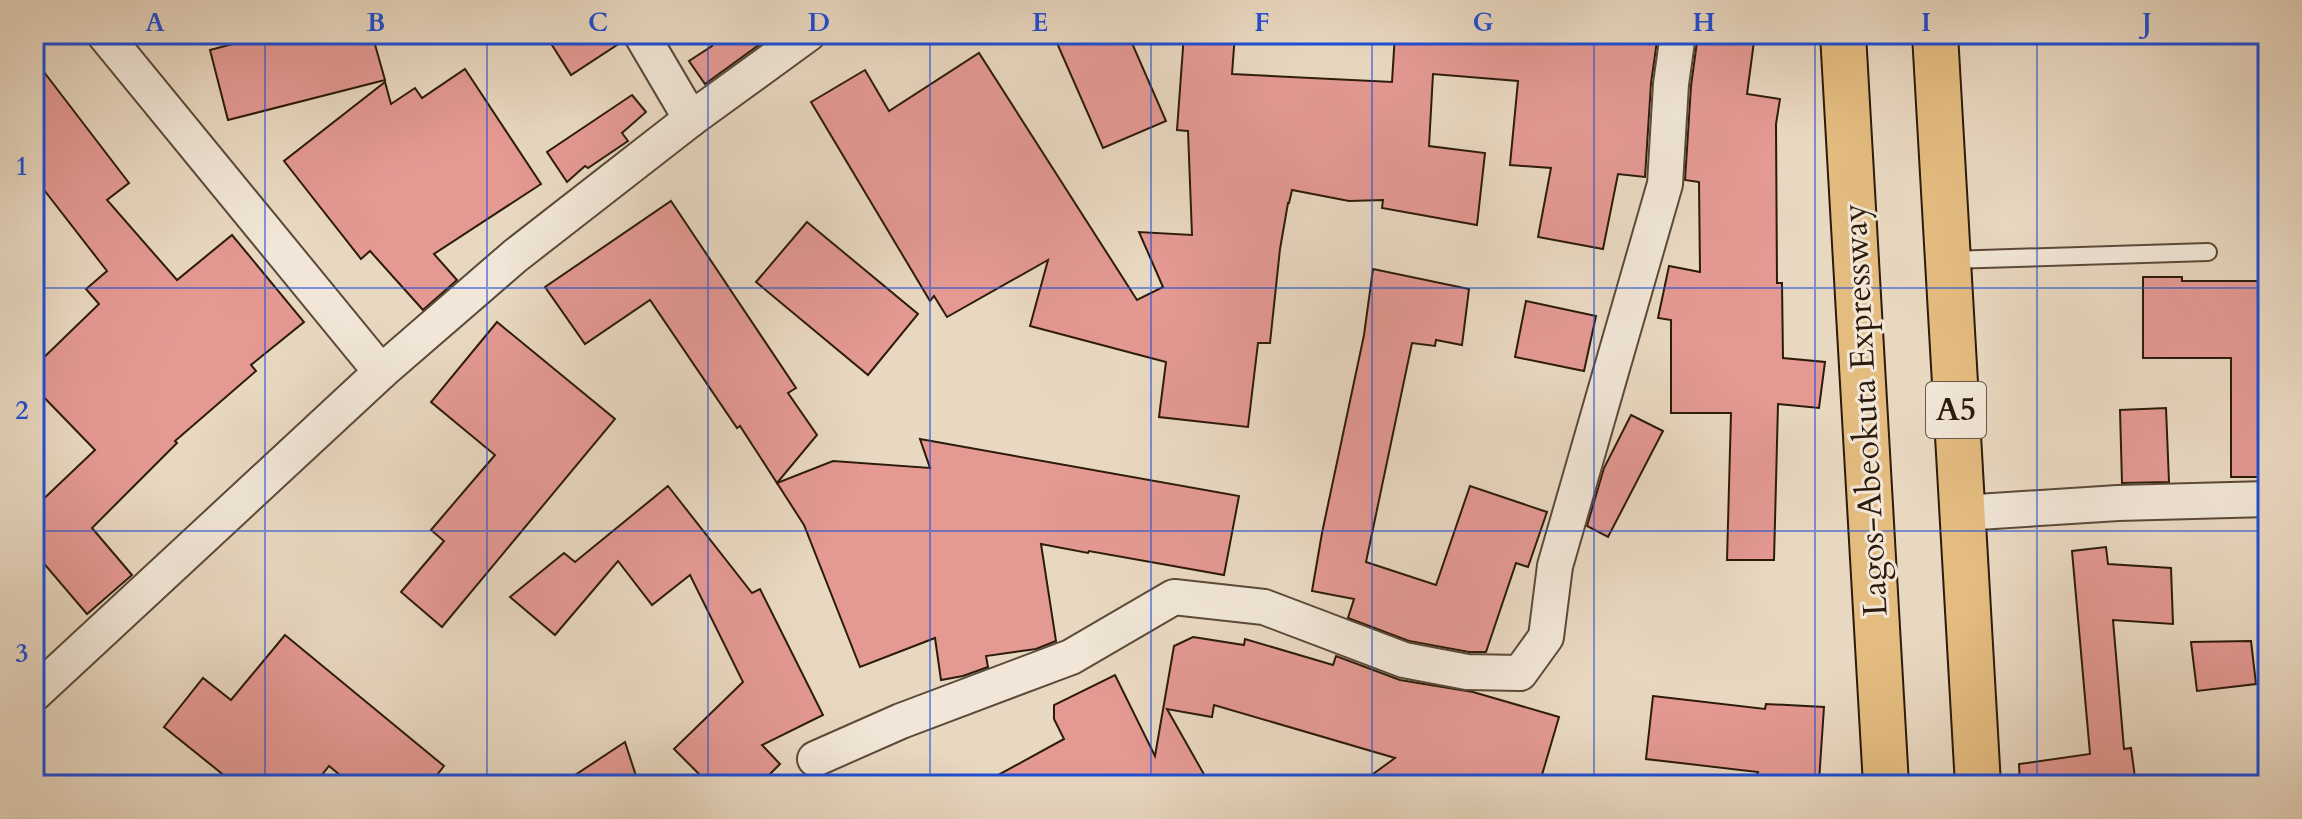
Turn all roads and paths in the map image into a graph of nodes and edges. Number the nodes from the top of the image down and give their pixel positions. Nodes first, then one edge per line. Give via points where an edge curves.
1 (104, 34) edge
2 (641, 34) edge
3 (808, 34) edge
4 (1678, 34) edge
5 (1843, 34) edge
6 (1935, 34) edge
7 (691, 119) junction
8 (2208, 252) dead end
9 (1947, 260) junction
10 (381, 372) junction
11 (2268, 499) edge
12 (1962, 513) junction
13 (34, 694) edge
14 (815, 759) dead end
15 (1886, 785) edge
16 (1978, 785) edge

1 - 10 street
2 - 7 street
3 - 7 street
4 - 14 street via 1665,184 1555,566 1546,637 1520,673 1467,672 1404,660 1264,607 1174,597 1071,657
5 - 15 highway, Lagos-Abeokuta Expressway
6 - 9 highway, A5
7 - 10 street via 515,256
8 - 9 lane
9 - 12 highway, A5
10 - 13 street
11 - 12 street
12 - 16 highway, A5

